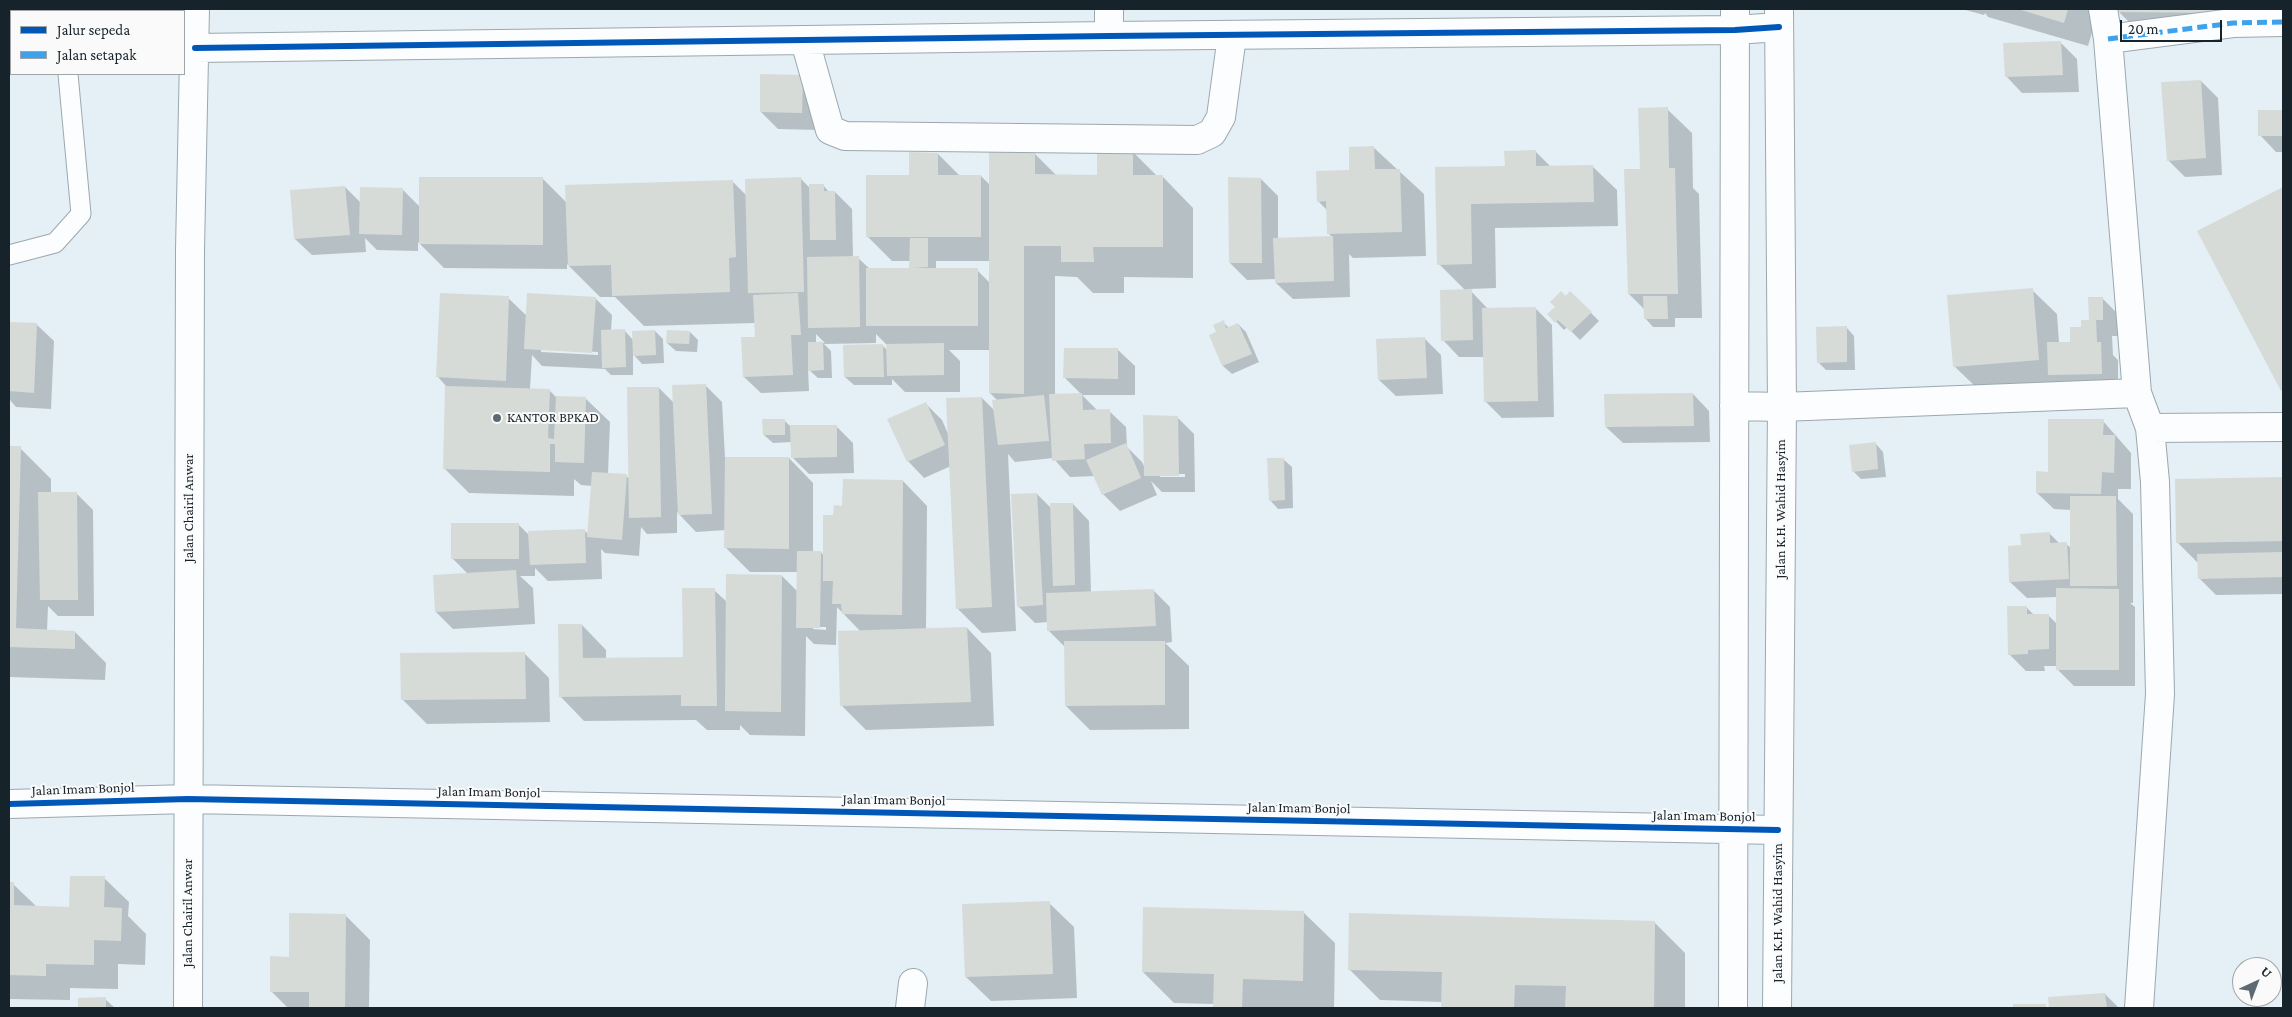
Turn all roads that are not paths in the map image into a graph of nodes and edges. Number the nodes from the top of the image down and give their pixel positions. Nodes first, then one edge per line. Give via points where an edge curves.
1 (195, 9) edge
2 (1110, 9) edge
3 (2103, 9) edge
4 (1779, 18) edge
5 (1735, 20) edge
6 (2283, 22) edge
7 (1109, 36) junction
8 (1232, 36) junction
9 (2108, 40) junction
10 (805, 41) junction
11 (195, 48) junction
12 (68, 75) edge
13 (9, 255) edge
14 (2137, 393) junction
15 (1734, 406) junction
16 (1782, 407) junction
17 (2283, 427) edge
18 (2150, 428) junction
19 (188, 799) junction
20 (9, 804) edge
21 (1734, 828) junction
22 (1778, 830) junction
23 (188, 1008) edge
24 (1733, 1008) edge
25 (1777, 1008) edge
26 (2138, 1008) edge

1 - 11 street, Jalan Chairil Anwar
2 - 7 street
3 - 9 street
4 - 5 street
4 - 16 street, Jalan K.H. Wahid Hasyim
5 - 8 street
5 - 15 street
6 - 9 street via 2233,23
7 - 8 street
7 - 10 street
8 - 10 street via 1221,117 1212,133 1197,140 845,136 830,130
9 - 14 street
10 - 11 street
11 - 19 street, Jalan Chairil Anwar via 190,250
12 - 13 lane via 81,214 55,243
14 - 16 street
14 - 18 street
15 - 16 street
15 - 21 street
16 - 22 street, Jalan K.H. Wahid Hasyim
17 - 18 street
18 - 26 street via 2160,694
19 - 20 street, Jalan Imam Bonjol
19 - 21 street, Jalan Imam Bonjol
19 - 23 street, Jalan Chairil Anwar
21 - 22 street, Jalan Imam Bonjol
21 - 24 street
22 - 25 street, Jalan K.H. Wahid Hasyim

